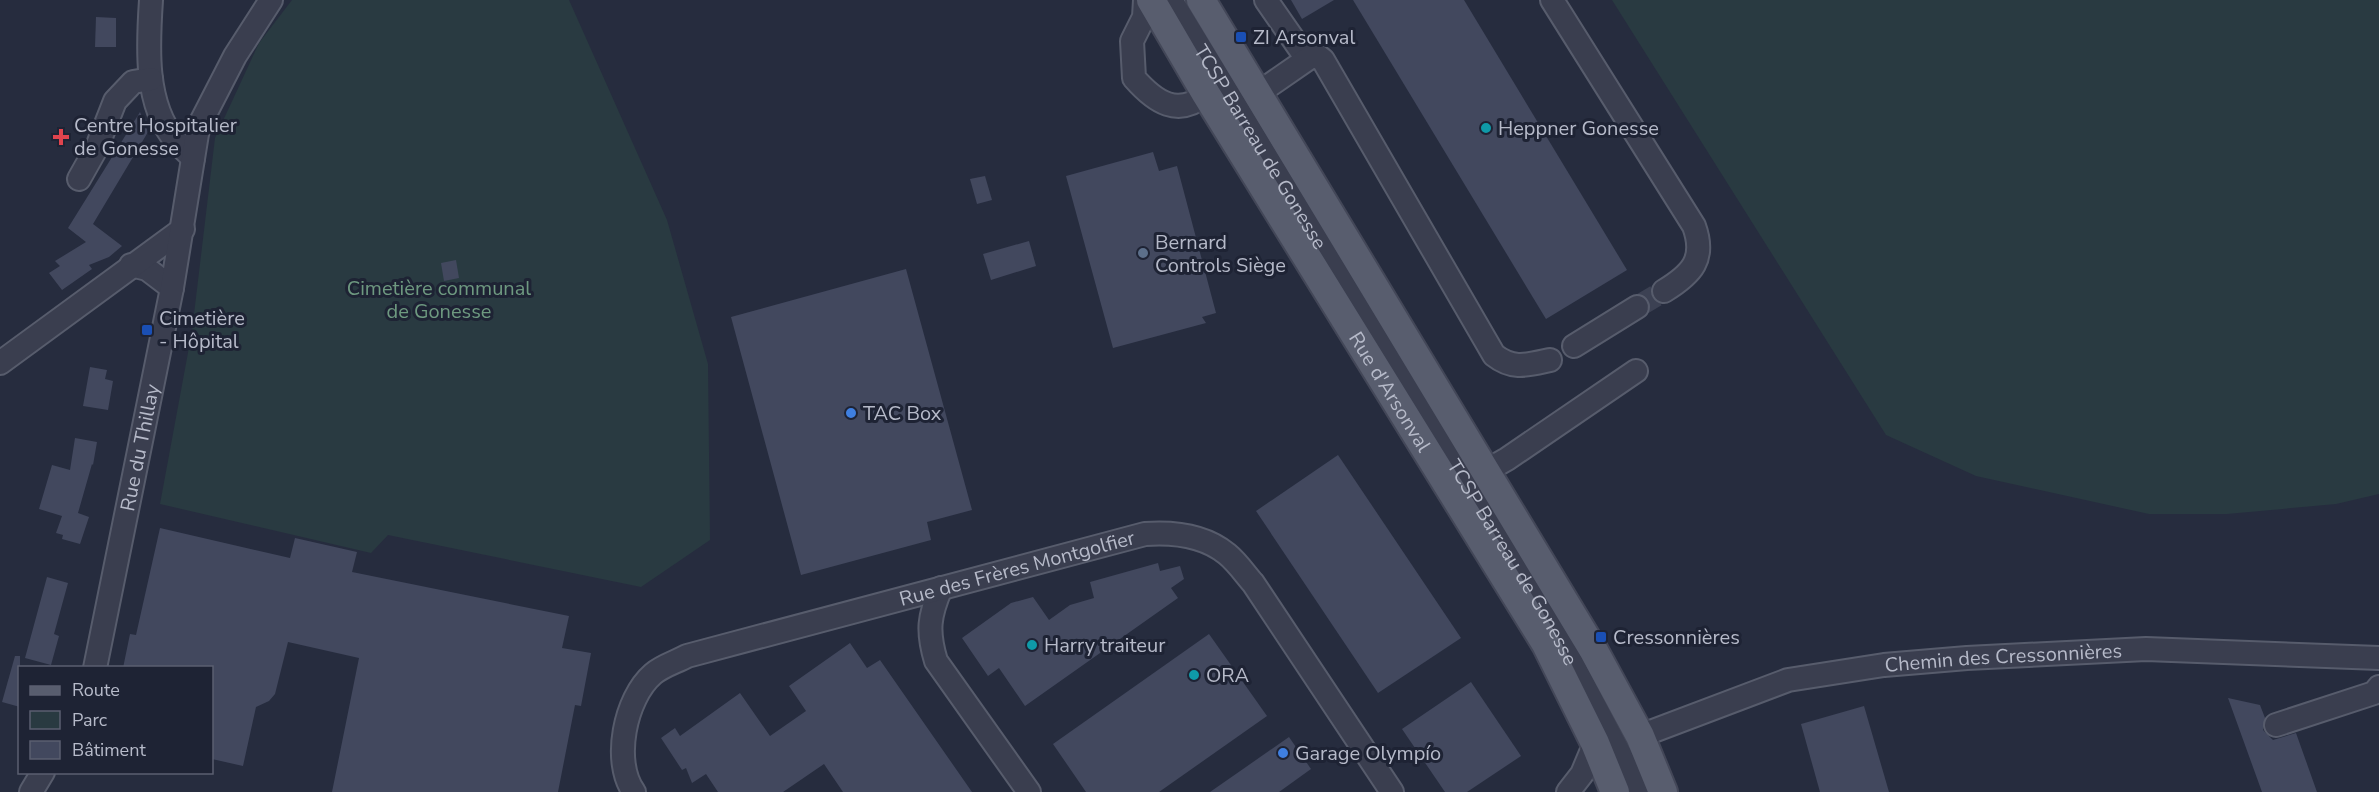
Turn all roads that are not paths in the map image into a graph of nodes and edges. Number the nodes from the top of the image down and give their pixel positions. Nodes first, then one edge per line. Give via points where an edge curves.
1 (151, 0) edge
2 (271, 0) edge
3 (1145, 0) edge
4 (1151, 0) edge
5 (1171, 0) edge
6 (1201, 0) edge
7 (1266, 0) edge
8 (1552, 0) edge
9 (1308, 59) junction
10 (151, 79) junction
11 (1206, 94) junction
12 (1257, 94) junction
13 (193, 158) junction
14 (79, 179) dead end
15 (183, 229) junction
16 (131, 265) junction
17 (172, 288) junction
18 (1664, 291) tunnel mouth
19 (1637, 308) tunnel mouth
20 (1574, 346) dead end
21 (1550, 360) dead end
22 (0, 363) edge
23 (1636, 371) dead end
24 (1486, 471) junction
25 (940, 588) junction
26 (2379, 658) edge
27 (96, 666) edge
28 (2379, 687) edge
29 (2276, 725) dead end
30 (1640, 736) junction
31 (1595, 743) junction
32 (42, 774) edge
33 (31, 792) edge
34 (633, 792) edge
35 (1029, 792) edge
36 (1392, 792) edge
37 (1568, 792) edge
38 (1615, 792) edge
39 (1640, 792) edge
40 (1663, 792) edge

1 - 10 street
2 - 13 street, Rue du Thillay via 200,124
3 - 11 street via 1144,16 1132,40 1134,78 1146,92 1170,106 1194,104
4 - 11 main road, Rue d'Arsonval
5 - 39 street, TCSP Barreau de Gonesse via 1549,619
6 - 12 main road, Rue d'Arsonval
7 - 9 street
8 - 18 street via 1694,226 1700,252 1691,270
9 - 12 street
9 - 21 street via 1318,56 1323,60 1494,355 1505,364
10 - 13 street via 161,116 174,140
10 - 14 street via 133,82 115,101
11 - 31 main road, Rue d'Arsonval via 1546,644
12 - 24 main road, Rue d'Arsonval
13 - 15 street, Rue du Thillay
15 - 16 street
15 - 17 street, Rue du Thillay
16 - 17 street via 157,274
16 - 22 street
17 - 27 street, Rue du Thillay
19 - 20 street
23 - 24 street
24 - 30 main road, Rue d'Arsonval
25 - 34 street, Rue des Frères Montgolfier via 687,656 653,674 627,719 623,763
25 - 35 street via 931,612 930,638 936,661
25 - 36 street, Rue des Frères Montgolfier via 1145,534 1169,532 1202,540 1227,554 1253,583
26 - 30 street, Chemin des Cressonnières via 2146,649 1884,665 1788,680
28 - 29 street via 2374,693
30 - 40 main road, Rue d'Arsonval
31 - 37 street via 1582,774
31 - 38 main road, Rue d'Arsonval
32 - 33 street

